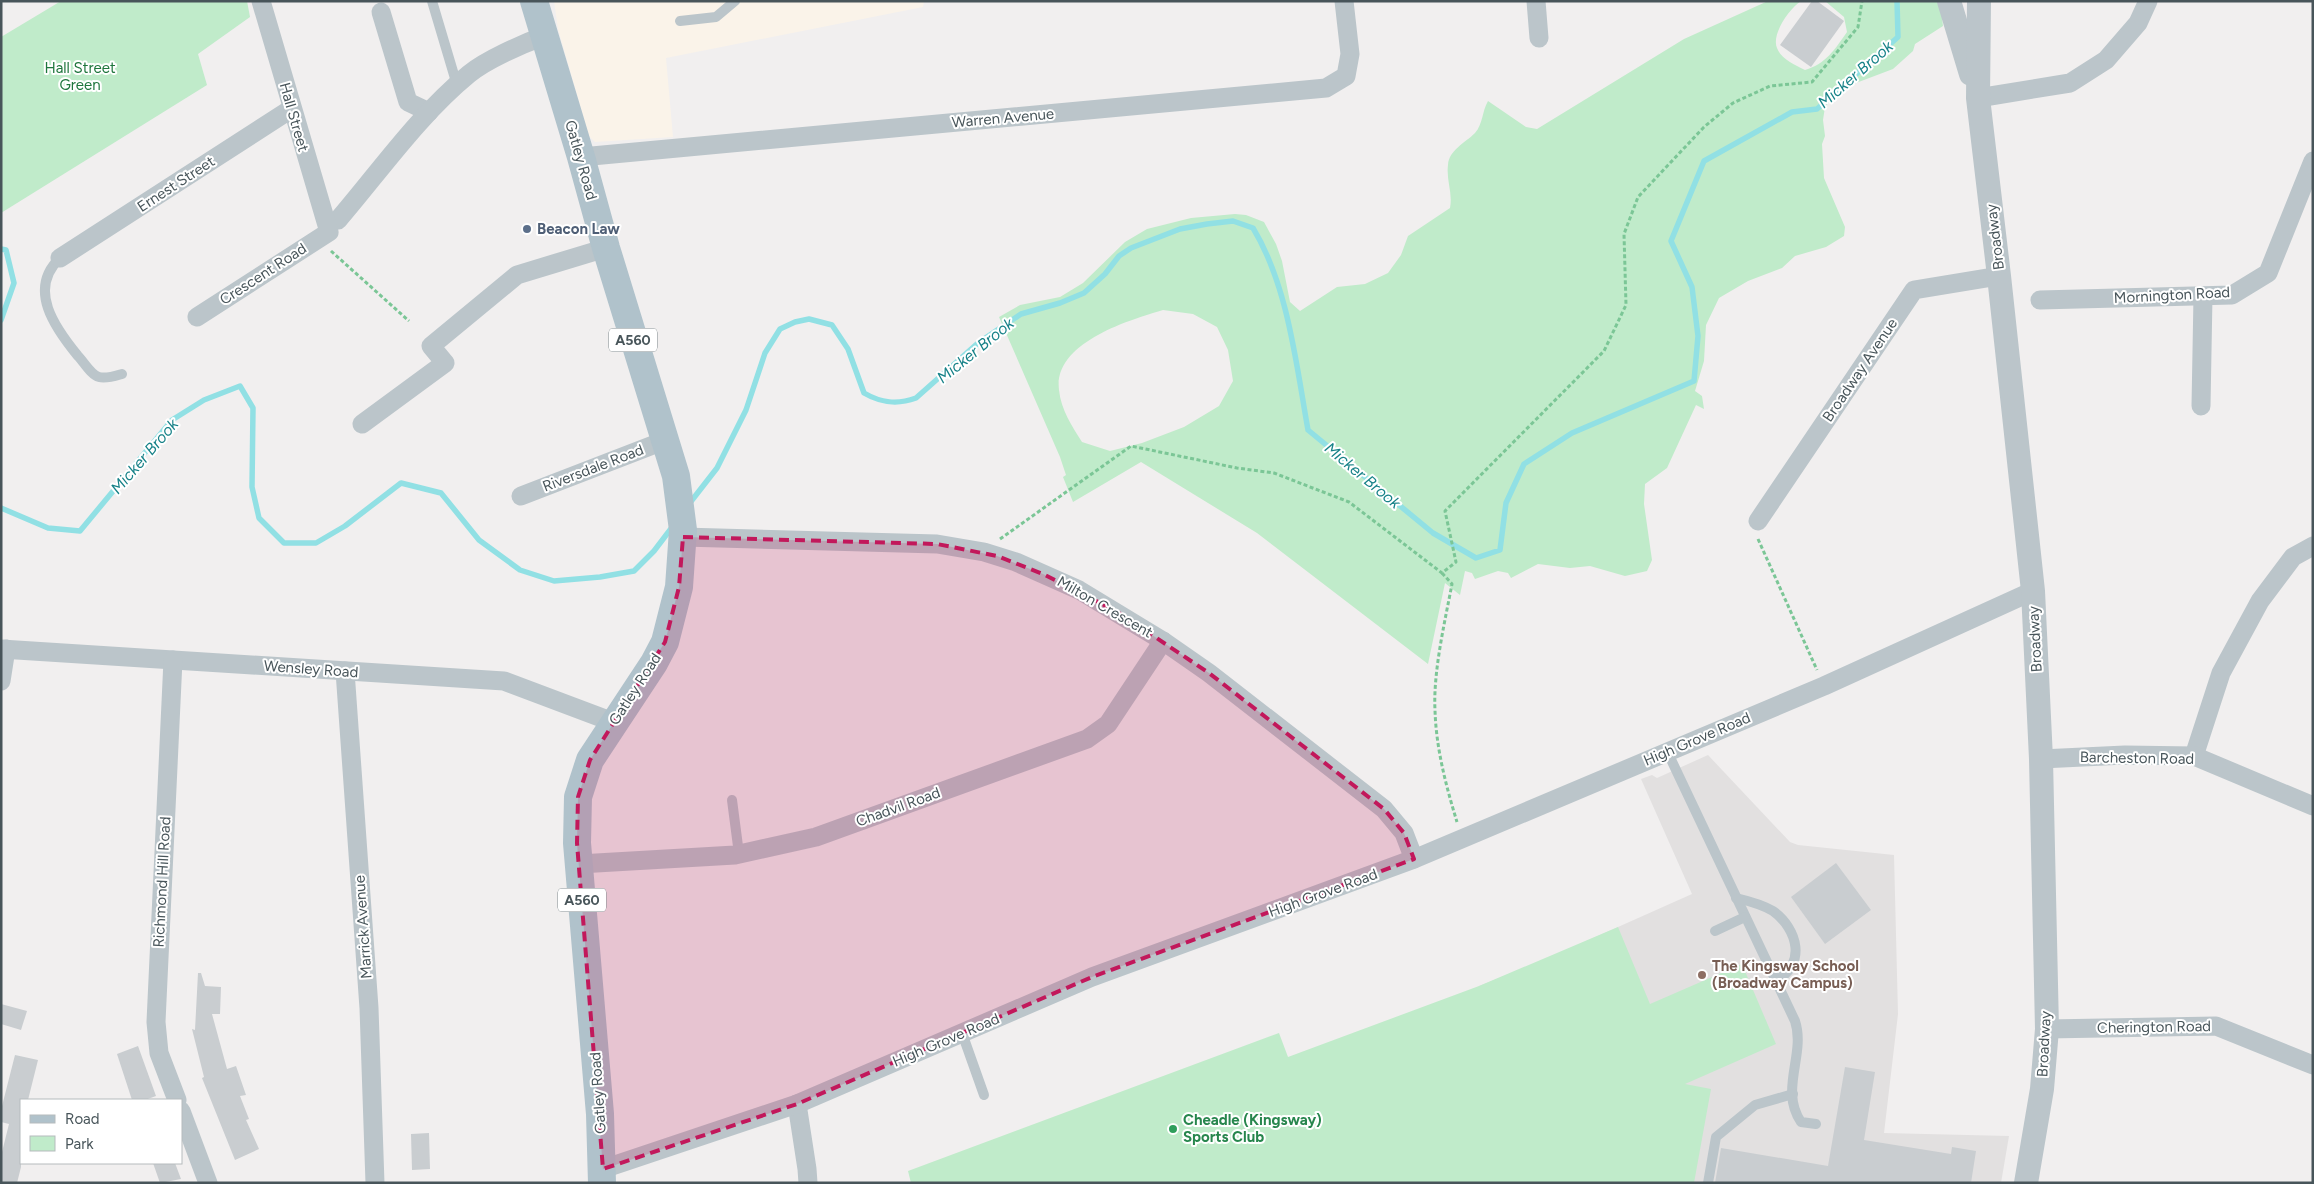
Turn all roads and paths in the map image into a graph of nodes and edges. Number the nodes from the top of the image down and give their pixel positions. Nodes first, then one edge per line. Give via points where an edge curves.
1 (261, 1) edge
2 (432, 1) edge
3 (534, 1) edge
4 (735, 1) edge
5 (1344, 1) edge
6 (1536, 1) edge
7 (1862, 1) edge
8 (1949, 1) edge
9 (1979, 1) edge
10 (2148, 1) edge
11 (381, 12) dead end
12 (680, 21) dead end
13 (544, 36) junction
14 (1539, 38) dead end
15 (457, 86) junction
16 (1978, 98) junction
17 (291, 109) junction
18 (429, 112) junction
19 (581, 157) junction
20 (2313, 161) edge
21 (328, 230) junction
22 (606, 248) junction
23 (60, 258) joint
24 (2000, 276) junction
25 (2203, 296) junction
26 (2040, 300) dead end
27 (197, 317) dead end
28 (409, 321) dead end
29 (122, 374) dead end
30 (2201, 406) dead end
31 (362, 424) dead end
32 (666, 440) junction
33 (521, 496) dead end
34 (1758, 521) joint
35 (683, 534) junction
36 (2313, 546) edge
37 (984, 552) junction
38 (1442, 573) junction
39 (2033, 591) junction
40 (1163, 641) junction
41 (3, 649) edge
42 (173, 660) junction
43 (345, 671) junction
44 (1, 681) edge
45 (1824, 686) junction
46 (613, 722) junction
47 (1667, 751) junction
48 (2194, 756) junction
49 (2041, 759) junction
50 (732, 800) dead end
51 (2313, 806) edge
52 (1463, 840) junction
53 (740, 854) junction
54 (1414, 859) junction
55 (578, 864) junction
56 (1736, 898) junction
57 (1745, 917) junction
58 (1715, 930) dead end
59 (1775, 981) junction
60 (2047, 1029) junction
61 (962, 1033) junction
62 (2313, 1065) edge
63 (984, 1094) dead end
64 (1792, 1094) junction
65 (177, 1099) edge
66 (797, 1104) junction
67 (182, 1114) edge
68 (1816, 1124) dead end
69 (603, 1176) edge
70 (208, 1183) edge
71 (375, 1183) edge
72 (808, 1183) edge
73 (1708, 1183) edge
74 (2026, 1183) edge

1 - 17 street, Hall Street
2 - 15 lane
3 - 13 main road, Gatley Road / A560
4 - 12 lane via 716,18
5 - 19 street, Warren Avenue via 1350,54 1346,76 1326,88
6 - 14 street
7 - 38 path via 1858,27 1812,82 1770,86 1732,103 1704,127 1638,197 1624,234 1626,305 1604,351 1445,511 1456,562
8 - 16 street, Broadway
9 - 16 street, Broadway
10 - 16 street via 2138,23 2106,60 2070,83
11 - 18 street via 408,102
13 - 15 street, Crescent Road via 470,73
13 - 19 main road, Gatley Road / A560
15 - 18 street, Crescent Road
16 - 24 street, Broadway
17 - 21 street, Hall Street
17 - 23 street, Ernest Street
18 - 21 street, Crescent Road
19 - 22 main road, Gatley Road / A560
20 - 25 street, Mornington Road via 2268,273 2232,295
21 - 27 street, Crescent Road
21 - 28 path
22 - 31 street via 517,275 431,346 445,363
22 - 32 main road, Gatley Road / A560
23 - 29 lane via 51,266 46,283 45,300 52,320 68,345 95,375 101,378
24 - 34 street, Broadway Avenue via 1914,290
24 - 39 street, Broadway
25 - 26 street, Mornington Road
25 - 30 street
32 - 33 street, Riversdale Road
32 - 35 main road, Gatley Road / A560 via 676,476
34 - 45 path via 1756,534
35 - 37 street, Milton Crescent via 937,544
35 - 46 main road, Gatley Road / A560 via 679,587 665,642
36 - 48 street via 2293,557 2260,601 2221,673
37 - 38 path via 1130,446 1237,468 1274,472 1350,502
37 - 40 street, Milton Crescent via 1016,562 1079,590
38 - 52 path via 1452,584 1442,638 1435,708 1438,744
39 - 45 street, High Grove Road
39 - 49 street, Broadway
40 - 53 street, Chadvil Road via 1108,724 1087,739 816,838
40 - 54 street, Milton Crescent via 1384,809 1404,833
41 - 42 street, Wensley Road
41 - 44 street
42 - 43 street, Wensley Road
42 - 65 street, Richmond Hill Road via 156,1022 159,1053
43 - 46 street, Wensley Road via 504,681
43 - 71 street, Marrick Avenue via 369,1008
45 - 47 street, High Grove Road
46 - 55 main road, Gatley Road / A560 via 580,783 576,811
47 - 52 street, High Grove Road
47 - 56 lane
48 - 49 street, Barcheston Road
48 - 51 street, Barcheston Road
49 - 60 street, Broadway
50 - 53 lane
52 - 54 street, High Grove Road
53 - 55 street, Chadvil Road
54 - 61 street, High Grove Road via 1092,977
55 - 69 main road, Gatley Road / A560
56 - 57 lane
56 - 59 lane via 1760,904 1774,912 1791,933 1795,948 1792,968
57 - 58 lane
57 - 59 lane
59 - 64 lane via 1799,1032
60 - 62 street, Cherington Road via 2216,1026
60 - 74 street, Broadway via 2042,1089
61 - 63 lane
61 - 66 street, High Grove Road
64 - 68 lane via 1795,1113 1801,1122
64 - 73 lane via 1755,1105 1716,1136
66 - 69 street, High Grove Road
66 - 72 street
67 - 70 street

